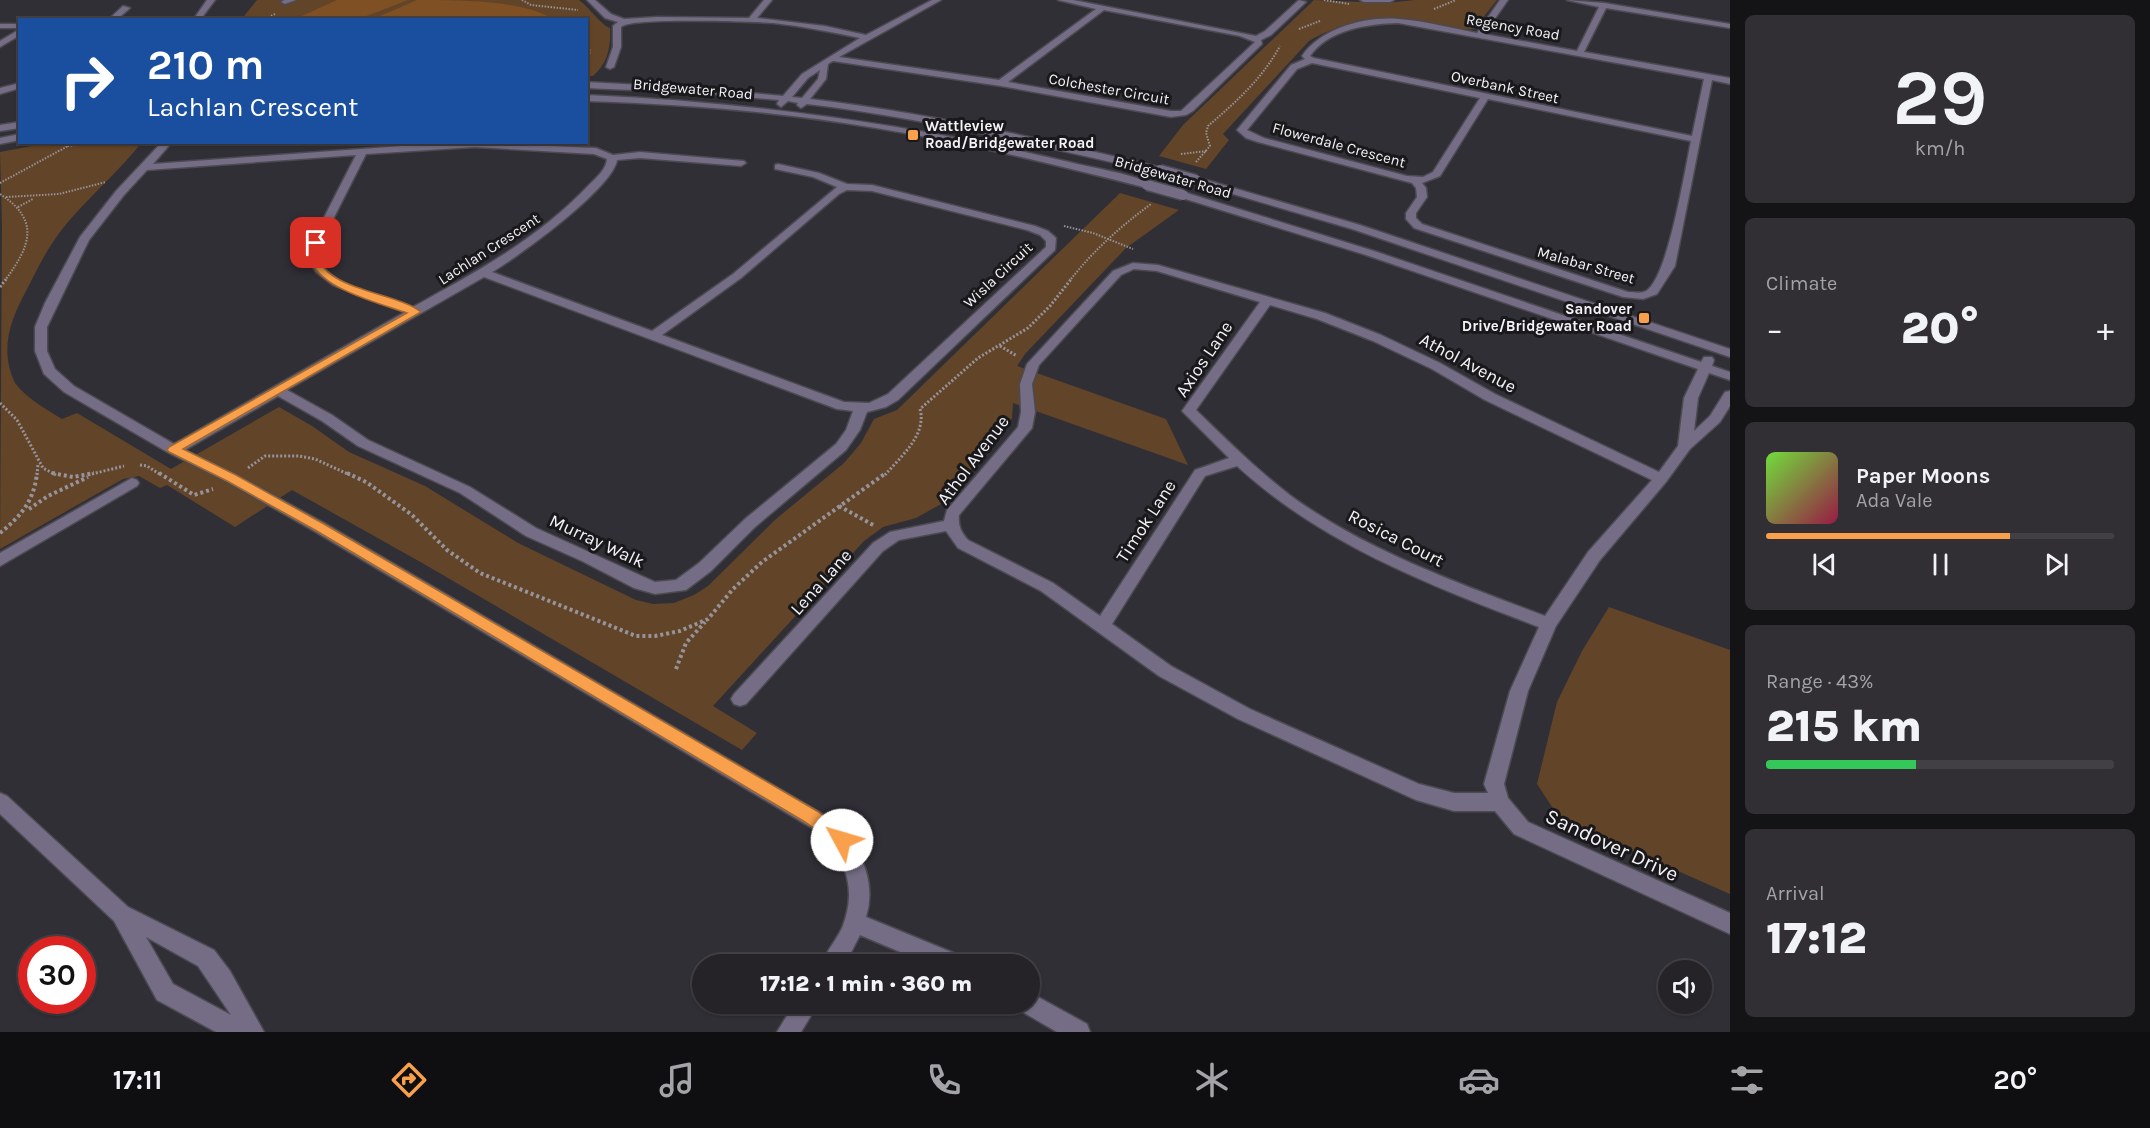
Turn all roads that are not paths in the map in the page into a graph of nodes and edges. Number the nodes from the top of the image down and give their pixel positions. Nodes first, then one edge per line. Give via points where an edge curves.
1 (211, 0) edge
2 (591, 0) edge
3 (768, 0) edge
4 (937, 0) edge
5 (1062, 0) edge
6 (1364, 0) edge
7 (1390, 0) edge
8 (1504, 0) edge
9 (1571, 0) edge
10 (1302, 2) dead end
11 (1601, 3) edge
12 (126, 8) dead end
13 (1102, 8) junction
14 (114, 18) edge
15 (198, 18) edge
16 (752, 20) junction
17 (623, 21) junction
18 (0, 26) edge
19 (18, 26) edge
20 (1730, 26) edge
21 (18, 32) edge
22 (1480, 35) junction
23 (867, 37) junction
24 (1257, 39) junction
25 (0, 45) edge
26 (1580, 53) junction
27 (832, 58) junction
28 (1311, 60) junction
29 (825, 65) junction
30 (610, 67) dead end
31 (1709, 77) junction
32 (1730, 81) edge
33 (1001, 83) junction
34 (588, 85) edge
35 (18, 86) edge
36 (0, 91) edge
37 (1485, 97) junction
38 (588, 98) edge
39 (786, 98) junction
40 (805, 100) junction
41 (774, 111) junction
42 (794, 113) junction
43 (18, 125) edge
44 (0, 128) edge
45 (18, 137) edge
46 (1694, 139) junction
47 (0, 141) edge
48 (166, 144) edge
49 (363, 151) junction
50 (154, 155) edge
51 (612, 158) junction
52 (741, 163) dead end
53 (778, 167) dead end
54 (1415, 180) junction
55 (845, 187) junction
56 (485, 273) junction
57 (1267, 300) junction
58 (415, 312) junction
59 (654, 335) junction
60 (1712, 348) junction
61 (1730, 353) edge
62 (1705, 368) junction
63 (1730, 376) edge
64 (277, 390) junction
65 (1730, 395) edge
66 (861, 409) junction
67 (1685, 446) junction
68 (174, 450) junction
69 (1239, 460) junction
70 (1661, 479) junction
71 (132, 483) dead end
72 (951, 525) junction
73 (0, 560) edge
74 (1550, 624) junction
75 (1102, 626) junction
76 (740, 699) dead end
77 (0, 802) edge
78 (1500, 802) junction
79 (121, 914) junction
80 (856, 923) junction
81 (1730, 924) edge
82 (840, 954) edge
83 (929, 954) edge
84 (1040, 1009) edge
85 (800, 1014) edge
86 (239, 1032) edge
87 (253, 1032) edge
88 (788, 1032) edge
89 (1079, 1032) edge

1 - 15 street
2 - 17 street via 608,16
3 - 16 street
4 - 23 street
5 - 13 street
6 - 7 street
8 - 22 street
9 - 11 street
10 - 24 street
11 - 20 street
11 - 26 street
12 - 14 street
13 - 24 street
13 - 33 street
16 - 17 street
16 - 23 street via 801,24
17 - 30 street via 617,26 617,47
18 - 19 street
21 - 25 street
22 - 26 street, Regency Road
22 - 28 street, Regency Road via 1390,21 1346,29 1324,38 1307,54
23 - 27 street
24 - 33 street, Colchester Circuit via 1257,45 1183,113 1157,112
26 - 31 street, Regency Road
27 - 29 street
27 - 33 street, Colchester Circuit
28 - 37 street, Overbank Street
28 - 54 street, Flowerdale Crescent via 1294,68 1242,130 1261,140
29 - 39 street via 805,76
29 - 40 street via 822,79
31 - 32 street, Regency Road
31 - 46 street, Malabar Street
34 - 39 street, Bridgewater Road
35 - 36 street
37 - 46 street, Overbank Street
37 - 54 street, Flowerdale Crescent via 1437,174 1430,180
38 - 41 street, Bridgewater Road
39 - 40 street, Bridgewater Road
39 - 41 street
40 - 42 street
40 - 60 street, Bridgewater Road, bridge via 971,127 1160,170 1366,231
41 - 42 street, Bridgewater Road
42 - 62 street, Bridgewater Road, bridge via 949,138 1147,184 1370,253
43 - 44 street
45 - 47 street
46 - 54 street, Malabar Street via 1669,266 1655,291 1643,296 1608,290 1418,226 1410,219 1422,197
48 - 50 street
49 - 50 street
49 - 51 street via 496,144 596,152
49 - 58 street via 316,243 314,257 320,270 335,282
50 - 68 street via 84,238 41,327 41,351 49,371 69,389
51 - 52 street via 640,155
51 - 56 street, Lachlan Crescent via 611,166 568,213
53 - 55 street, Wisla Circuit via 816,175
55 - 59 street via 737,276
55 - 66 street, Wisla Circuit via 872,188 1031,228 1052,240 1050,248 893,397 882,406
56 - 58 street, Lachlan Crescent
56 - 59 street
57 - 69 street, Axios Lane via 1189,411
57 - 70 street, Athol Avenue via 1377,338 1490,398
57 - 72 street, Athol Avenue via 1158,268 1133,266 1117,273 1033,364 1026,384 1028,412 1024,428 952,514
58 - 64 street, Lachlan Crescent
59 - 66 street via 842,406
60 - 61 street, Bridgewater Road
60 - 62 street
62 - 63 street, Bridgewater Road
62 - 67 street via 1691,398
64 - 66 street, Murray Walk via 363,443 465,490 531,532 654,588 680,586 691,578 830,458 853,430
64 - 68 street, Lachlan Crescent
65 - 67 street via 1715,419
67 - 70 street
68 - 80 street via 320,527 829,828 842,840 857,870 860,890
69 - 74 street, Rosica Court via 1287,500 1392,561
69 - 75 street, Timok Lane via 1200,473
70 - 74 street via 1594,556
71 - 73 street
72 - 75 street, Athol Avenue via 963,544 1047,587
72 - 76 street, Lena Lane via 895,536 878,547
74 - 78 street via 1519,691 1497,767 1494,784
75 - 78 street, Athol Avenue via 1165,671 1244,714 1416,792 1454,802
77 - 79 street
78 - 81 street, Sandover Drive via 1521,828
79 - 86 street via 165,992
79 - 87 street via 206,958
80 - 82 street
80 - 83 street
84 - 89 street
85 - 88 street

